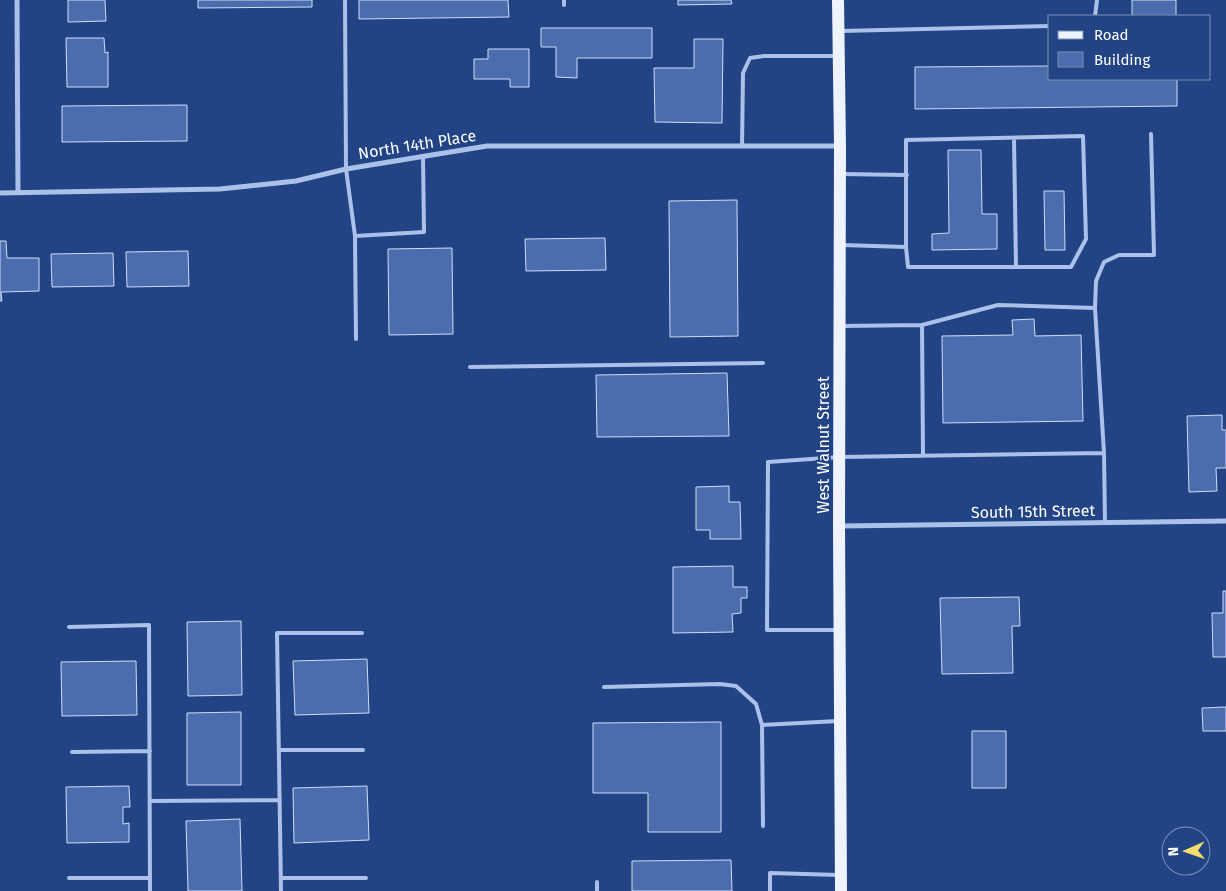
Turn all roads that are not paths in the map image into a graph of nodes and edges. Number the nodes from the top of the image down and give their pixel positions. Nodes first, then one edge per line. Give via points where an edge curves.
1 (18, 0) edge
2 (345, 0) edge
3 (564, 0) edge
4 (838, 0) edge
5 (1097, 0) edge
6 (564, 5) dead end
7 (1095, 15) edge
8 (1048, 26) edge
9 (839, 31) junction
10 (839, 56) junction
11 (1151, 134) dead end
12 (1014, 138) junction
13 (742, 146) junction
14 (840, 146) junction
15 (422, 156) junction
16 (346, 169) junction
17 (840, 174) junction
18 (906, 175) junction
19 (18, 192) junction
20 (0, 193) edge
21 (355, 236) junction
22 (840, 245) junction
23 (906, 247) junction
24 (1016, 267) junction
25 (1095, 308) junction
26 (922, 325) junction
27 (840, 326) junction
28 (356, 339) dead end
29 (764, 363) dead end
30 (470, 367) dead end
31 (1104, 453) junction
32 (923, 456) junction
33 (840, 457) junction
34 (1226, 521) edge
35 (1105, 523) junction
36 (840, 526) junction
37 (69, 627) dead end
38 (840, 630) junction
39 (362, 633) dead end
40 (604, 687) dead end
41 (840, 721) junction
42 (762, 724) junction
43 (279, 750) junction
44 (363, 750) dead end
45 (72, 752) dead end
46 (150, 752) junction
47 (280, 800) junction
48 (150, 801) junction
49 (763, 826) dead end
50 (841, 875) junction
51 (69, 878) dead end
52 (150, 878) junction
53 (280, 878) junction
54 (366, 878) dead end
55 (597, 882) dead end
56 (150, 891) edge
57 (281, 891) edge
58 (597, 891) edge
59 (770, 891) edge
60 (841, 891) edge

1 - 19 street
2 - 16 lane
3 - 6 lane
4 - 9 main road, West Walnut Street
5 - 7 lane
8 - 9 lane
9 - 10 main road, West Walnut Street
10 - 13 lane via 750,58 743,73
10 - 14 main road, West Walnut Street
11 - 25 lane via 1154,255 1119,255 1104,262 1096,281
12 - 18 lane via 906,140
12 - 24 lane
12 - 24 lane via 1083,136 1086,239 1071,267
13 - 14 street, North 14th Place
13 - 15 street, North 14th Place via 487,146
14 - 17 main road, West Walnut Street
15 - 16 street, North 14th Place
15 - 21 lane via 424,232
16 - 19 street, North 14th Place via 296,181 220,189
16 - 21 lane
17 - 18 lane
17 - 22 main road, West Walnut Street
18 - 23 lane
19 - 20 street, North 14th Place
21 - 28 lane
22 - 23 lane
22 - 27 main road, West Walnut Street
23 - 24 lane via 908,267
25 - 26 lane via 998,305
25 - 31 lane
26 - 27 lane
26 - 32 lane
27 - 33 main road, West Walnut Street
29 - 30 lane
31 - 32 lane
31 - 35 lane
32 - 33 lane
33 - 36 main road, West Walnut Street
33 - 38 lane via 768,462 767,630
34 - 35 street, South 15th Street
35 - 36 street, South 15th Street
36 - 38 main road, West Walnut Street
37 - 46 lane via 149,625
38 - 41 main road, West Walnut Street
39 - 43 lane via 277,633
40 - 42 lane via 736,686 756,704
41 - 42 lane
41 - 50 main road, West Walnut Street
42 - 49 lane
43 - 44 lane
43 - 47 lane
45 - 46 lane
46 - 48 lane
47 - 48 lane
47 - 53 lane
48 - 52 lane
50 - 59 lane via 770,873
50 - 60 main road, West Walnut Street
51 - 52 lane
52 - 56 lane
53 - 54 lane
53 - 57 lane
55 - 58 lane

